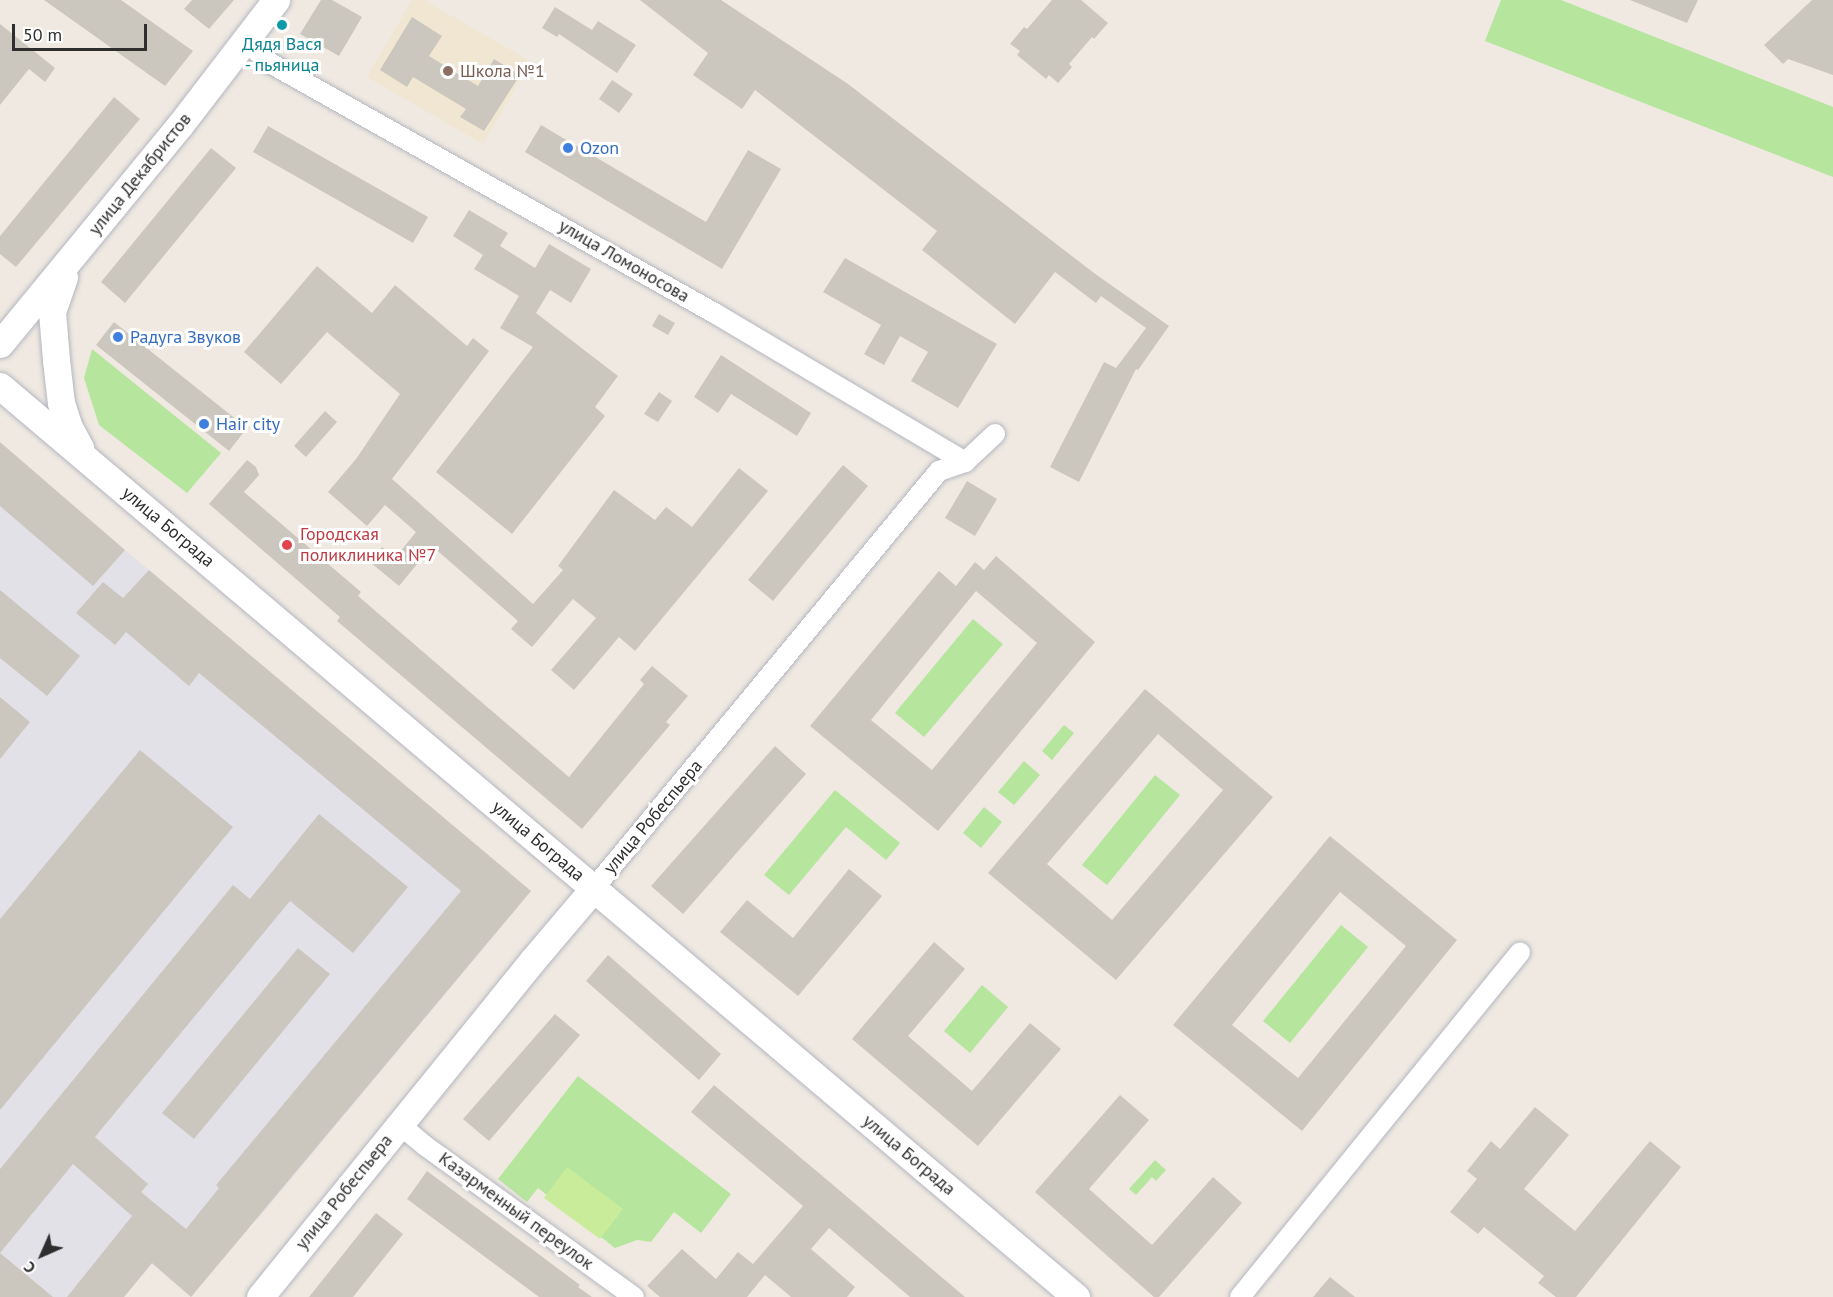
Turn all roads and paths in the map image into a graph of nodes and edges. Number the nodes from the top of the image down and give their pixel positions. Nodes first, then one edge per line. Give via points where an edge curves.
1 (276, 0) edge
2 (246, 42) junction
3 (71, 259) junction
4 (0, 344) edge
5 (0, 386) edge
6 (995, 435) dead end
7 (87, 459) junction
8 (965, 462) junction
9 (594, 888) junction
10 (1520, 952) dead end
11 (399, 1124) junction
12 (260, 1297) edge
13 (634, 1297) edge
14 (1076, 1297) edge
15 (1240, 1297) edge

1 - 2 main road, улица Декабристов
2 - 3 main road, улица Декабристов
2 - 8 street, улица Ломоносова via 270,63 706,308
3 - 4 main road, улица Декабристов
3 - 7 main road via 52,312 61,403 69,428
5 - 7 main road, улица Бограда
6 - 8 street
7 - 9 main road, улица Бограда
8 - 9 street, улица Робеспьера via 939,471
9 - 11 main road, улица Робеспьера
9 - 14 main road, улица Бограда
10 - 15 street
11 - 12 main road, улица Робеспьера
11 - 13 street, Казарменный переулок

